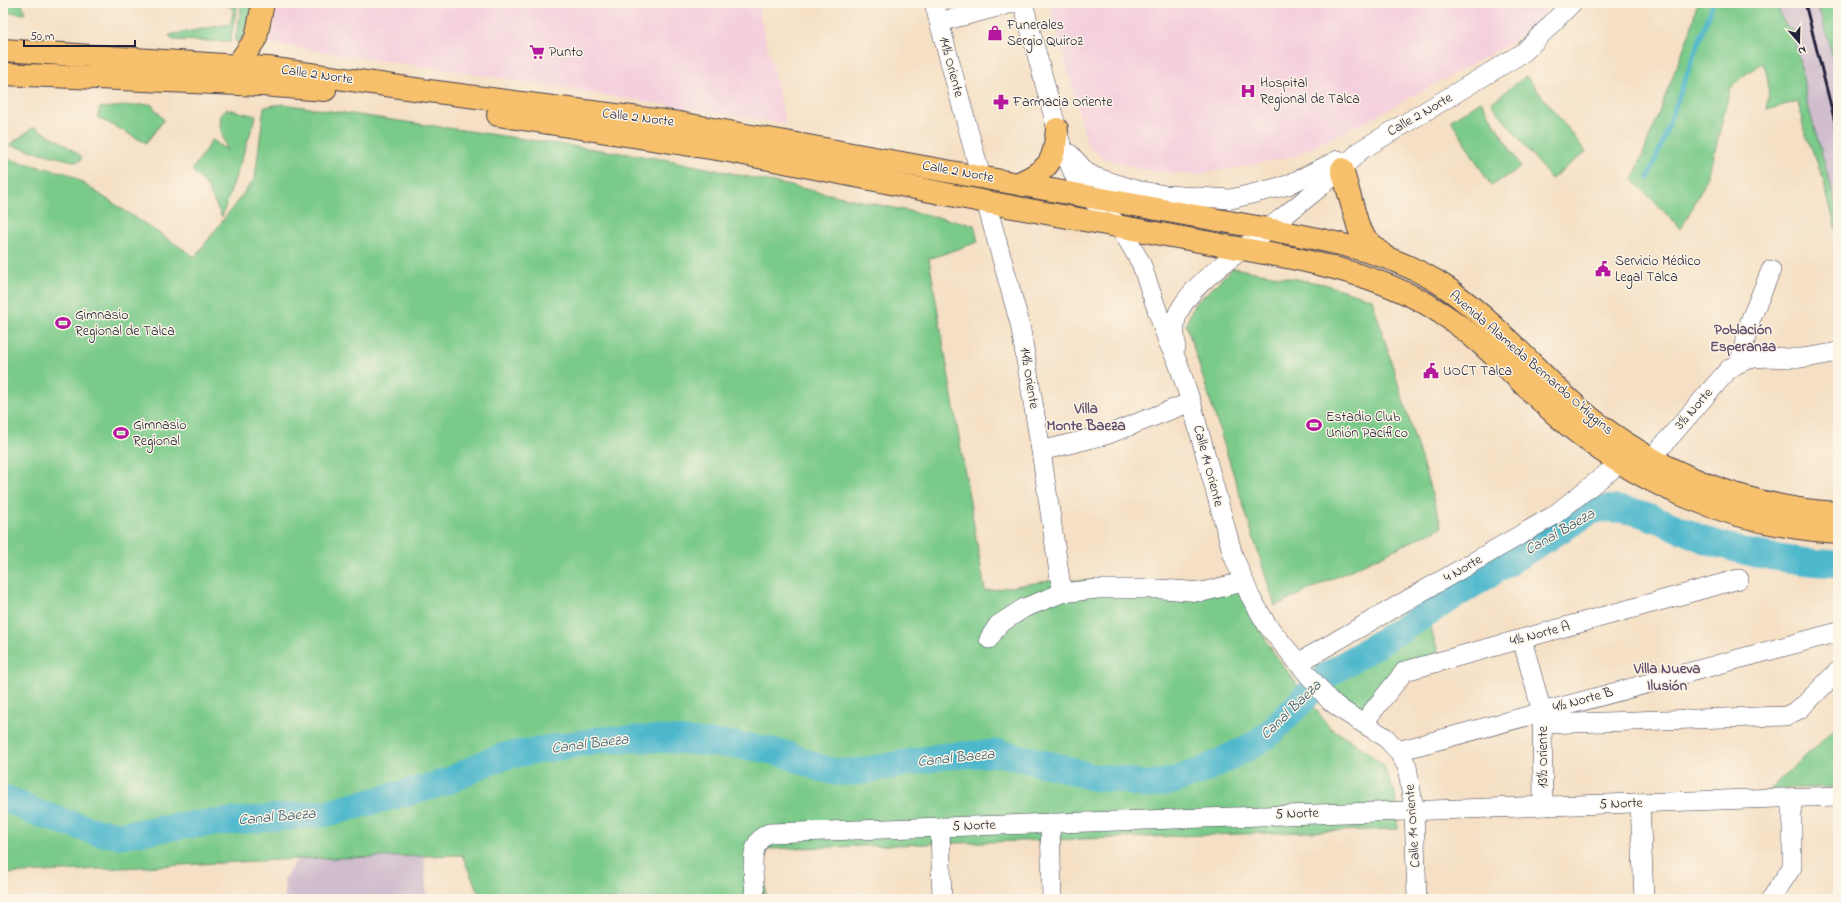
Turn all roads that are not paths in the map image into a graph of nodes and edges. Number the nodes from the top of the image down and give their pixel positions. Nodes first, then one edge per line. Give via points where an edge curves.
1 (263, 3) edge
2 (934, 3) edge
3 (1013, 3) edge
4 (1023, 3) edge
5 (1572, 3) edge
6 (939, 22) junction
7 (3, 50) edge
8 (238, 64) junction
9 (3, 74) edge
10 (1059, 137) junction
11 (1361, 150) junction
12 (1342, 169) junction
13 (981, 177) junction
14 (1019, 183) junction
15 (1088, 196) junction
16 (986, 202) junction
17 (1120, 227) junction
18 (1268, 228) junction
19 (1242, 250) junction
20 (1388, 258) junction
21 (1772, 270) dead end
22 (1838, 352) edge
23 (1740, 362) junction
24 (1178, 363) junction
25 (1191, 402) junction
26 (1041, 451) junction
27 (1651, 459) junction
28 (1620, 463) junction
29 (1838, 513) edge
30 (1838, 532) edge
31 (1739, 579) dead end
32 (1243, 582) junction
33 (1061, 587) junction
34 (1838, 632) edge
35 (1522, 638) junction
36 (989, 639) dead end
37 (1304, 670) junction
38 (1838, 671) edge
39 (1542, 718) junction
40 (1364, 722) junction
41 (1398, 751) junction
42 (1838, 796) edge
43 (1792, 798) junction
44 (1640, 803) junction
45 (1543, 806) junction
46 (1414, 810) junction
47 (1050, 823) junction
48 (940, 827) junction
49 (756, 899) edge
50 (942, 899) edge
51 (1052, 899) edge
52 (1417, 899) edge
53 (1644, 899) edge
54 (1771, 899) edge

1 - 8 main road via 256,38
2 - 6 street, 14½ Oriente
3 - 6 street
4 - 10 street, Calle 14 Oriente
5 - 11 street, Calle 2 Norte via 1524,52
6 - 13 street, 14½ Oriente
7 - 8 main road, Calle 2 Norte
8 - 13 main road, Calle 2 Norte via 679,123
9 - 16 main road, Calle 2 Norte via 262,85 367,95 729,151
10 - 11 street via 1086,172 1102,179 1136,190 1166,195 1231,199 1288,185
10 - 14 main road via 1051,161 1033,177
10 - 15 street, Calle 14 Oriente via 1075,177
11 - 12 street, Calle 2 Norte
12 - 18 street, Calle 2 Norte
12 - 20 main road via 1359,229 1366,239
13 - 14 main road, Calle 2 Norte
14 - 15 main road, Calle 2 Norte
15 - 17 street, Calle 14 Oriente
15 - 18 main road, Calle 2 Norte
16 - 17 main road, Calle 2 Norte
16 - 26 street, 14½ Oriente via 1018,311
17 - 19 main road, Calle 2 Norte
17 - 24 street, Calle 14 Oriente via 1141,263 1168,342
18 - 19 street, Calle 2 Norte
18 - 20 main road, Avenida Alameda Bernardo O'Higgins via 1347,245
19 - 24 street, Calle 2 Norte via 1194,289 1178,313 1175,336
19 - 28 main road, Avenida Alameda Bernardo O'Higgins via 1339,269 1387,285 1421,301 1459,325 1559,418
20 - 27 main road, Avenida Alameda Bernardo O'Higgins via 1447,288 1586,415 1628,446
21 - 23 street via 1750,321
22 - 23 street, 3½ Norte via 1801,358 1756,357
23 - 27 street, 3½ Norte via 1729,369
24 - 25 street, Calle 14 Oriente
25 - 26 street via 1109,434
25 - 32 street, Calle 14 Oriente via 1233,555
26 - 33 street, 14½ Oriente
27 - 29 main road, Avenida Alameda Bernardo O'Higgins via 1680,473 1750,499 1799,509
28 - 30 main road, Avenida Alameda Bernardo O'Higgins via 1672,491 1727,512 1790,527
28 - 37 street, 4 Norte via 1553,516
31 - 35 street, 4½ Norte A
32 - 33 street via 1202,592
32 - 37 street, Calle 14 Oriente via 1267,625
33 - 36 street via 998,625
34 - 39 street, 4½ Norte B
35 - 39 street, 13½ Oriente
35 - 40 street, 4½ Norte A via 1405,672
37 - 40 street, Calle 14 Oriente via 1329,700
38 - 39 street via 1800,710 1786,716
39 - 41 street, 4½ Norte B
39 - 45 street, 13½ Oriente
40 - 41 street, Calle 14 Oriente via 1385,737
41 - 46 street, Calle 14 Oriente via 1410,776
42 - 43 street, 5 Norte
43 - 44 street, 5 Norte
43 - 54 street via 1792,867
44 - 45 street, 5 Norte
44 - 53 street
45 - 46 street, 5 Norte
46 - 47 street, 5 Norte
46 - 52 street, Calle 14 Oriente
47 - 48 street, 5 Norte
47 - 51 street
48 - 49 street, 5 Norte via 769,833 759,839 754,850
48 - 50 street

